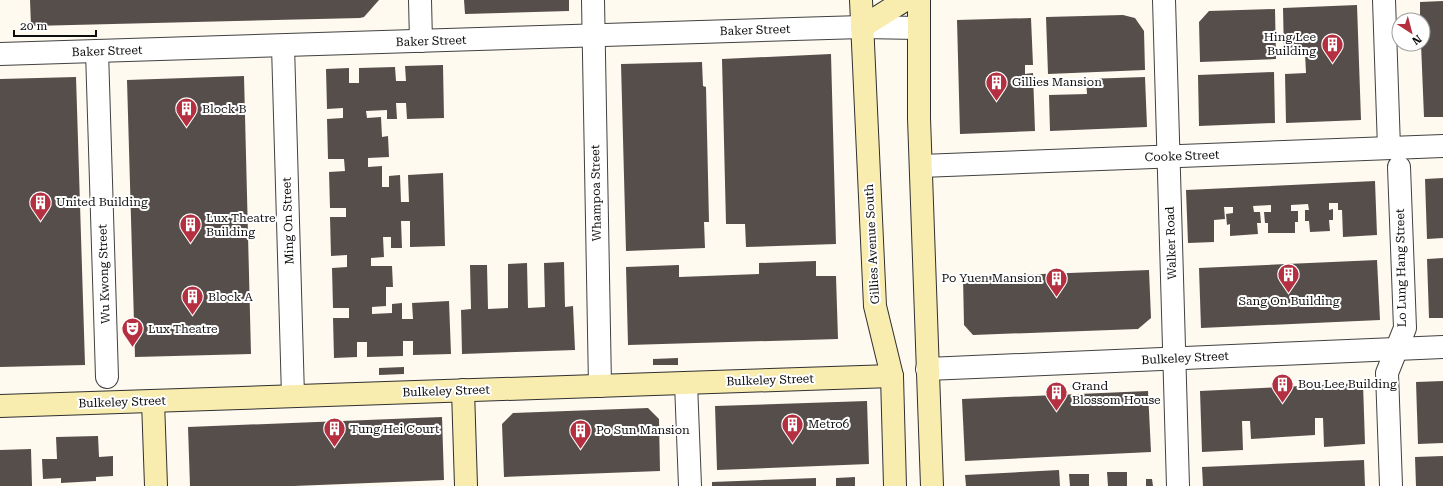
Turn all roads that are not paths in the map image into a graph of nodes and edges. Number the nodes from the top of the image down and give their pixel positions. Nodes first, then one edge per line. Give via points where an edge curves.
1 (420, 0) edge
2 (593, 0) edge
3 (861, 0) edge
4 (905, 0) edge
5 (919, 0) edge
6 (1164, 0) edge
7 (1384, 0) edge
8 (862, 27) junction
9 (919, 28) junction
10 (593, 36) junction
11 (421, 41) junction
12 (283, 46) junction
13 (97, 51) junction
14 (0, 54) edge
15 (1443, 146) edge
16 (1389, 148) junction
17 (1168, 156) junction
18 (921, 166) junction
19 (1399, 167) dead end
20 (1443, 347) edge
21 (1397, 348) junction
22 (1174, 359) junction
23 (927, 369) junction
24 (892, 376) junction
25 (107, 377) dead end
26 (686, 383) junction
27 (600, 386) junction
28 (463, 390) junction
29 (293, 396) junction
30 (153, 401) junction
31 (0, 406) edge
32 (156, 486) edge
33 (466, 486) edge
34 (690, 486) edge
35 (895, 486) edge
36 (932, 486) edge
37 (1178, 486) edge
38 (1391, 486) edge

1 - 11 street
2 - 10 street, Whampoa Street
3 - 8 street, Gillies Avenue South
4 - 8 street
5 - 9 street
6 - 17 street, Walker Road
7 - 16 street
8 - 9 street, Baker Street
8 - 10 street, Baker Street
8 - 24 street, Gillies Avenue South via 875,306
9 - 18 street
10 - 11 street, Baker Street
10 - 27 street, Whampoa Street
11 - 12 street, Baker Street
12 - 13 street, Baker Street
12 - 29 street, Ming On Street
13 - 14 street, Baker Street
13 - 25 street, Wu Kwong Street
15 - 16 street, Cooke Street
16 - 17 street, Cooke Street
17 - 18 street, Cooke Street
17 - 22 street, Walker Road
18 - 23 street
19 - 21 street, Lo Lung Hang Street via 1405,328
20 - 21 street, Bulkeley Street
21 - 22 street, Bulkeley Street
21 - 38 street, Lo Lung Hang Street via 1387,373
22 - 23 street, Bulkeley Street
22 - 37 street, Walker Road
23 - 36 street
24 - 26 street, Bulkeley Street
24 - 35 street, Gillies Avenue South
26 - 27 street, Bulkeley Street
26 - 34 street
27 - 28 street, Bulkeley Street
28 - 29 street, Bulkeley Street
28 - 33 street
29 - 30 street, Bulkeley Street
30 - 31 street, Bulkeley Street
30 - 32 street

